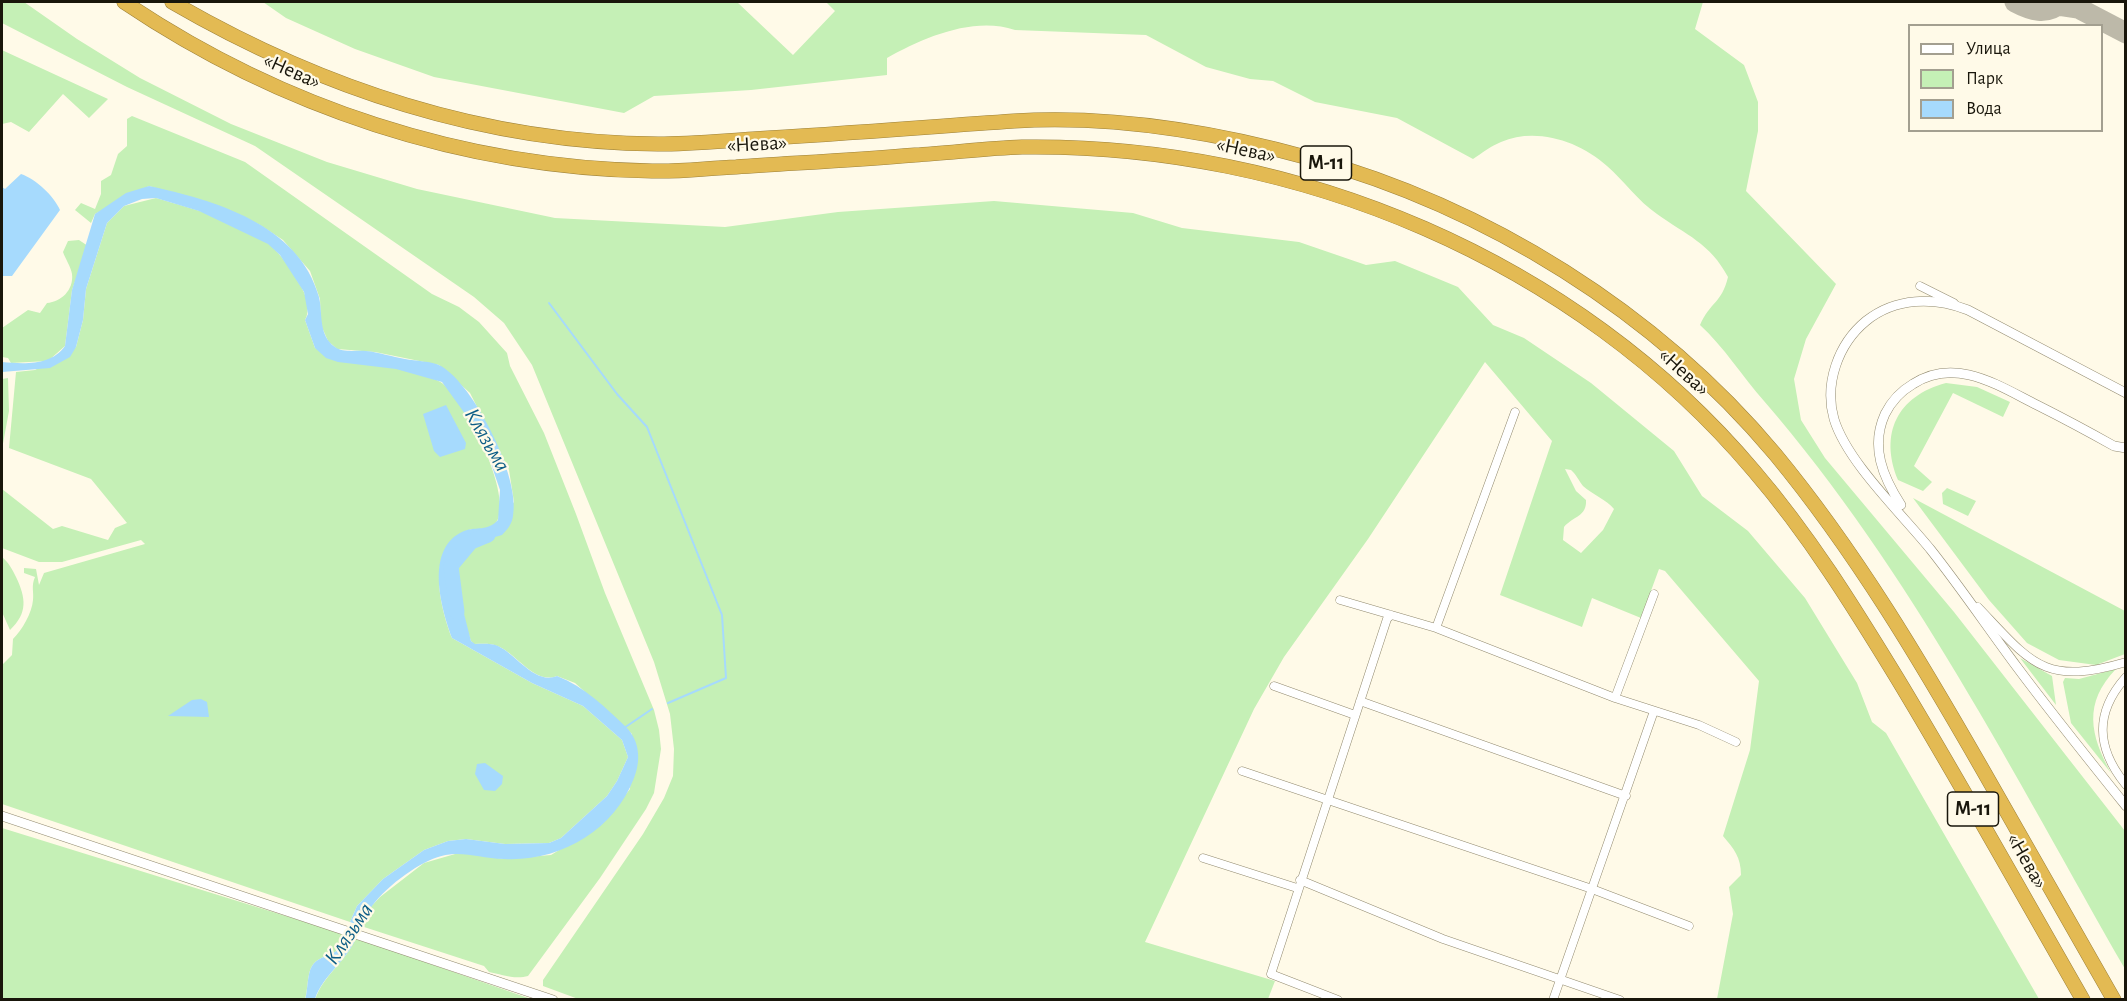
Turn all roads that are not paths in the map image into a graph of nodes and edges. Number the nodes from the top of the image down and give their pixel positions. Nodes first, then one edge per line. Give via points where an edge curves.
1 (124, 2) edge
2 (172, 2) edge
3 (1920, 286) dead end
4 (1968, 310) junction
5 (2126, 393) edge
6 (1515, 412) dead end
7 (2126, 450) edge
8 (1925, 543) junction
9 (1961, 588) junction
10 (1654, 594) dead end
11 (1340, 600) dead end
12 (1391, 615) junction
13 (1436, 628) junction
14 (2126, 662) edge
15 (2126, 677) edge
16 (1274, 686) dead end
17 (1615, 698) junction
18 (1360, 701) junction
19 (1654, 711) junction
20 (1355, 715) junction
21 (1736, 742) dead end
22 (1242, 771) dead end
23 (2126, 785) edge
24 (1626, 796) junction
25 (1328, 799) junction
26 (2126, 806) edge
27 (2, 816) edge
28 (1203, 858) dead end
29 (1299, 884) junction
30 (1592, 889) junction
31 (1689, 926) dead end
32 (1559, 977) junction
33 (553, 999) edge
34 (1338, 999) edge
35 (1552, 999) edge
36 (1620, 999) edge
37 (2083, 999) edge
38 (2114, 999) edge

1 - 37 highway, «Нева» / М-11 via 233,68 318,105 394,132 482,153 572,166 656,171 1021,147 1104,150 1183,159 1273,176 1394,213 1463,246 1578,314 1643,362 1694,407 1752,468 1811,543 1861,620
2 - 38 highway, «Нева» / М-11 via 246,43 327,79 402,105 493,127 575,139 658,144 1024,121 1107,123 1190,132 1284,151 1365,174 1477,222 1595,292 1659,340 1713,388 1771,450 1833,527 1884,604
3 - 4 street
4 - 5 street
4 - 8 street via 1937,302 1905,303 1872,317 1840,353 1832,378 1837,427 1857,459
6 - 13 street
7 - 8 street via 1986,380 1948,373 1917,381 1899,395 1886,413 1878,446 1885,478
8 - 9 street
9 - 14 street via 2021,651 2044,666 2065,673 2082,673
9 - 26 street
10 - 17 street
11 - 12 street
12 - 13 street
12 - 18 street via 1386,619
13 - 17 street
15 - 23 street via 2106,705 2102,738 2106,753
16 - 20 street
17 - 19 street
18 - 20 street
18 - 24 street
19 - 21 street
19 - 24 street
20 - 25 street
22 - 25 street
24 - 30 street
25 - 29 street
25 - 30 street
27 - 33 street
28 - 29 street
29 - 32 street via 1443,939
29 - 34 street via 1271,974
30 - 31 street
30 - 32 street
32 - 35 street
32 - 36 street

